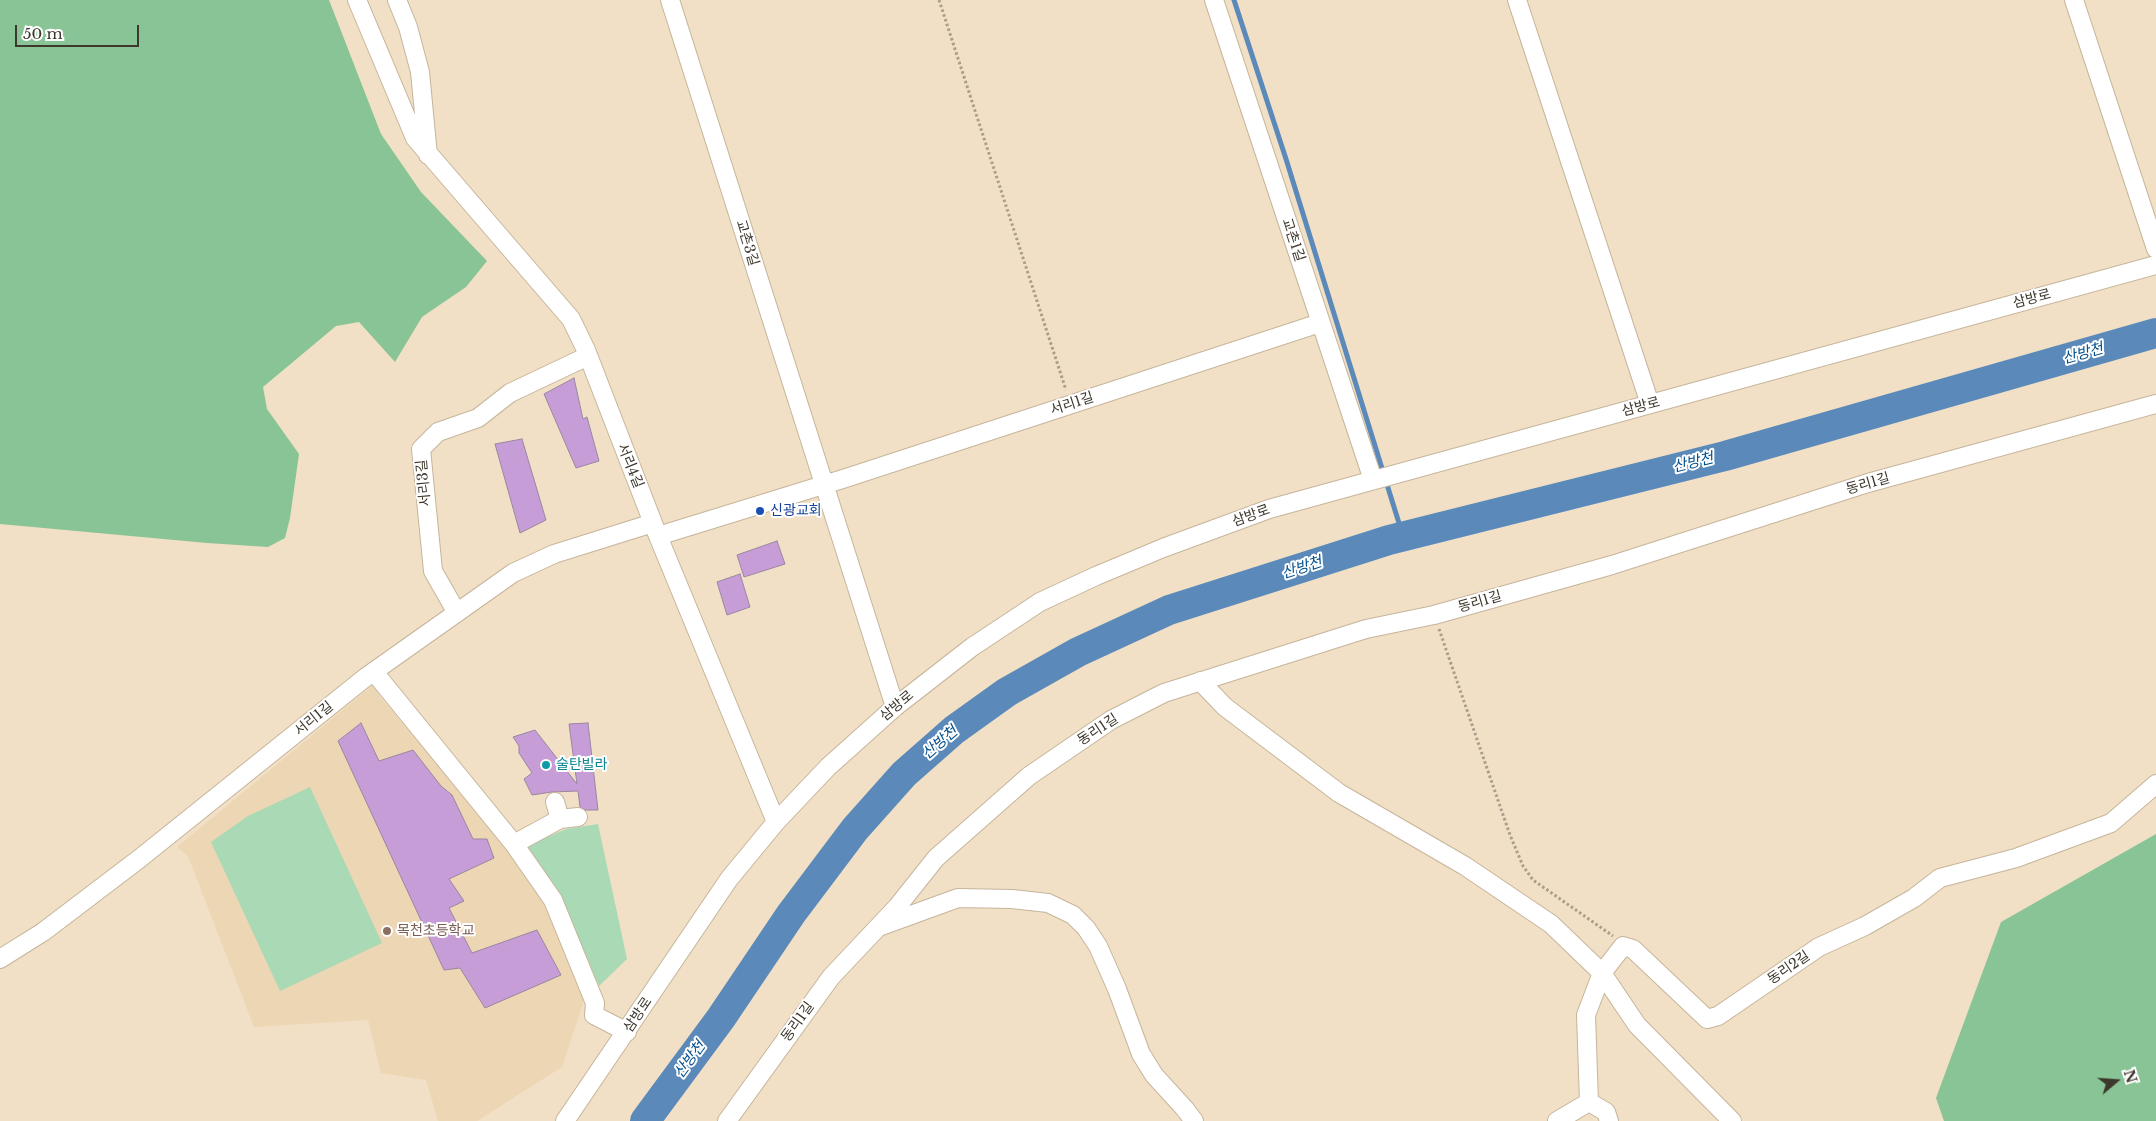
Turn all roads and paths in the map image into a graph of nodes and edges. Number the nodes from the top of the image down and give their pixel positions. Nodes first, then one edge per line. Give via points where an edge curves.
1 (357, 0) edge
2 (397, 0) edge
3 (670, 0) edge
4 (939, 0) edge
5 (1214, 0) edge
6 (1517, 0) edge
7 (2074, 0) edge
8 (425, 151) junction
9 (2156, 249) edge
10 (2156, 265) edge
11 (1320, 323) junction
12 (588, 356) junction
13 (1071, 404) junction
14 (1650, 404) junction
15 (2156, 404) edge
16 (1373, 479) junction
17 (824, 485) junction
18 (656, 529) junction
19 (458, 613) junction
20 (1434, 615) junction
21 (374, 672) junction
22 (1200, 681) junction
23 (895, 707) junction
24 (2156, 784) edge
25 (555, 802) dead end
26 (578, 817) dead end
27 (560, 819) junction
28 (776, 822) junction
29 (514, 844) junction
30 (876, 928) junction
31 (1623, 946) junction
32 (0, 959) edge
33 (1602, 973) junction
34 (627, 1032) junction
35 (1589, 1102) junction
36 (565, 1121) edge
37 (727, 1121) edge
38 (1194, 1121) edge
39 (1557, 1121) edge
40 (1609, 1121) edge
41 (1732, 1121) edge

1 - 8 street, 서리4길 via 404,114
2 - 8 street via 420,72
3 - 17 street, 교촌3길
4 - 13 path
5 - 11 street, 교촌1길
6 - 14 street
7 - 9 street
8 - 12 street, 서리4길 via 571,319
10 - 14 street, 삼방로
11 - 13 street, 서리1길
11 - 16 street, 교촌1길
12 - 18 street, 서리4길
12 - 19 street, 서리3길 via 510,393 478,418 438,432 421,449 433,571
13 - 17 street, 서리1길
14 - 16 street, 삼방로
15 - 20 street, 동리1길 via 1868,483 1612,565
16 - 23 street, 삼방로 via 1269,509 1171,545 1040,602 972,647
17 - 18 street, 서리1길
17 - 23 street
18 - 19 street, 서리1길 via 554,554 513,573
18 - 28 street, 서리4길
19 - 21 street, 서리1길
20 - 22 street, 동리1길 via 1366,629
20 - 31 path via 1523,866 1533,880 1611,933
21 - 29 street
21 - 32 street, 서리1길 via 139,859 43,932
22 - 30 street, 동리1길 via 1164,693 1111,720 1029,776 936,858
22 - 33 street via 1225,707 1339,793 1465,866 1551,924
23 - 28 street, 삼방로 via 828,767
24 - 31 street, 동리2길 via 2111,823 2016,858 1940,878 1914,898 1819,948 1718,1016 1707,1020 1633,949
25 - 27 street
26 - 27 street
27 - 29 street
28 - 34 street, 삼방로 via 729,879
29 - 34 street via 553,900 594,1003 594,1016
30 - 37 street, 동리1길 via 831,977
30 - 38 street, 동리1길 via 958,898 1048,903 1073,915 1098,946 1140,1054
31 - 33 street
33 - 35 street via 1586,1015
33 - 41 street via 1637,1025
34 - 36 street, 삼방로
35 - 39 street
35 - 40 street via 1606,1112

